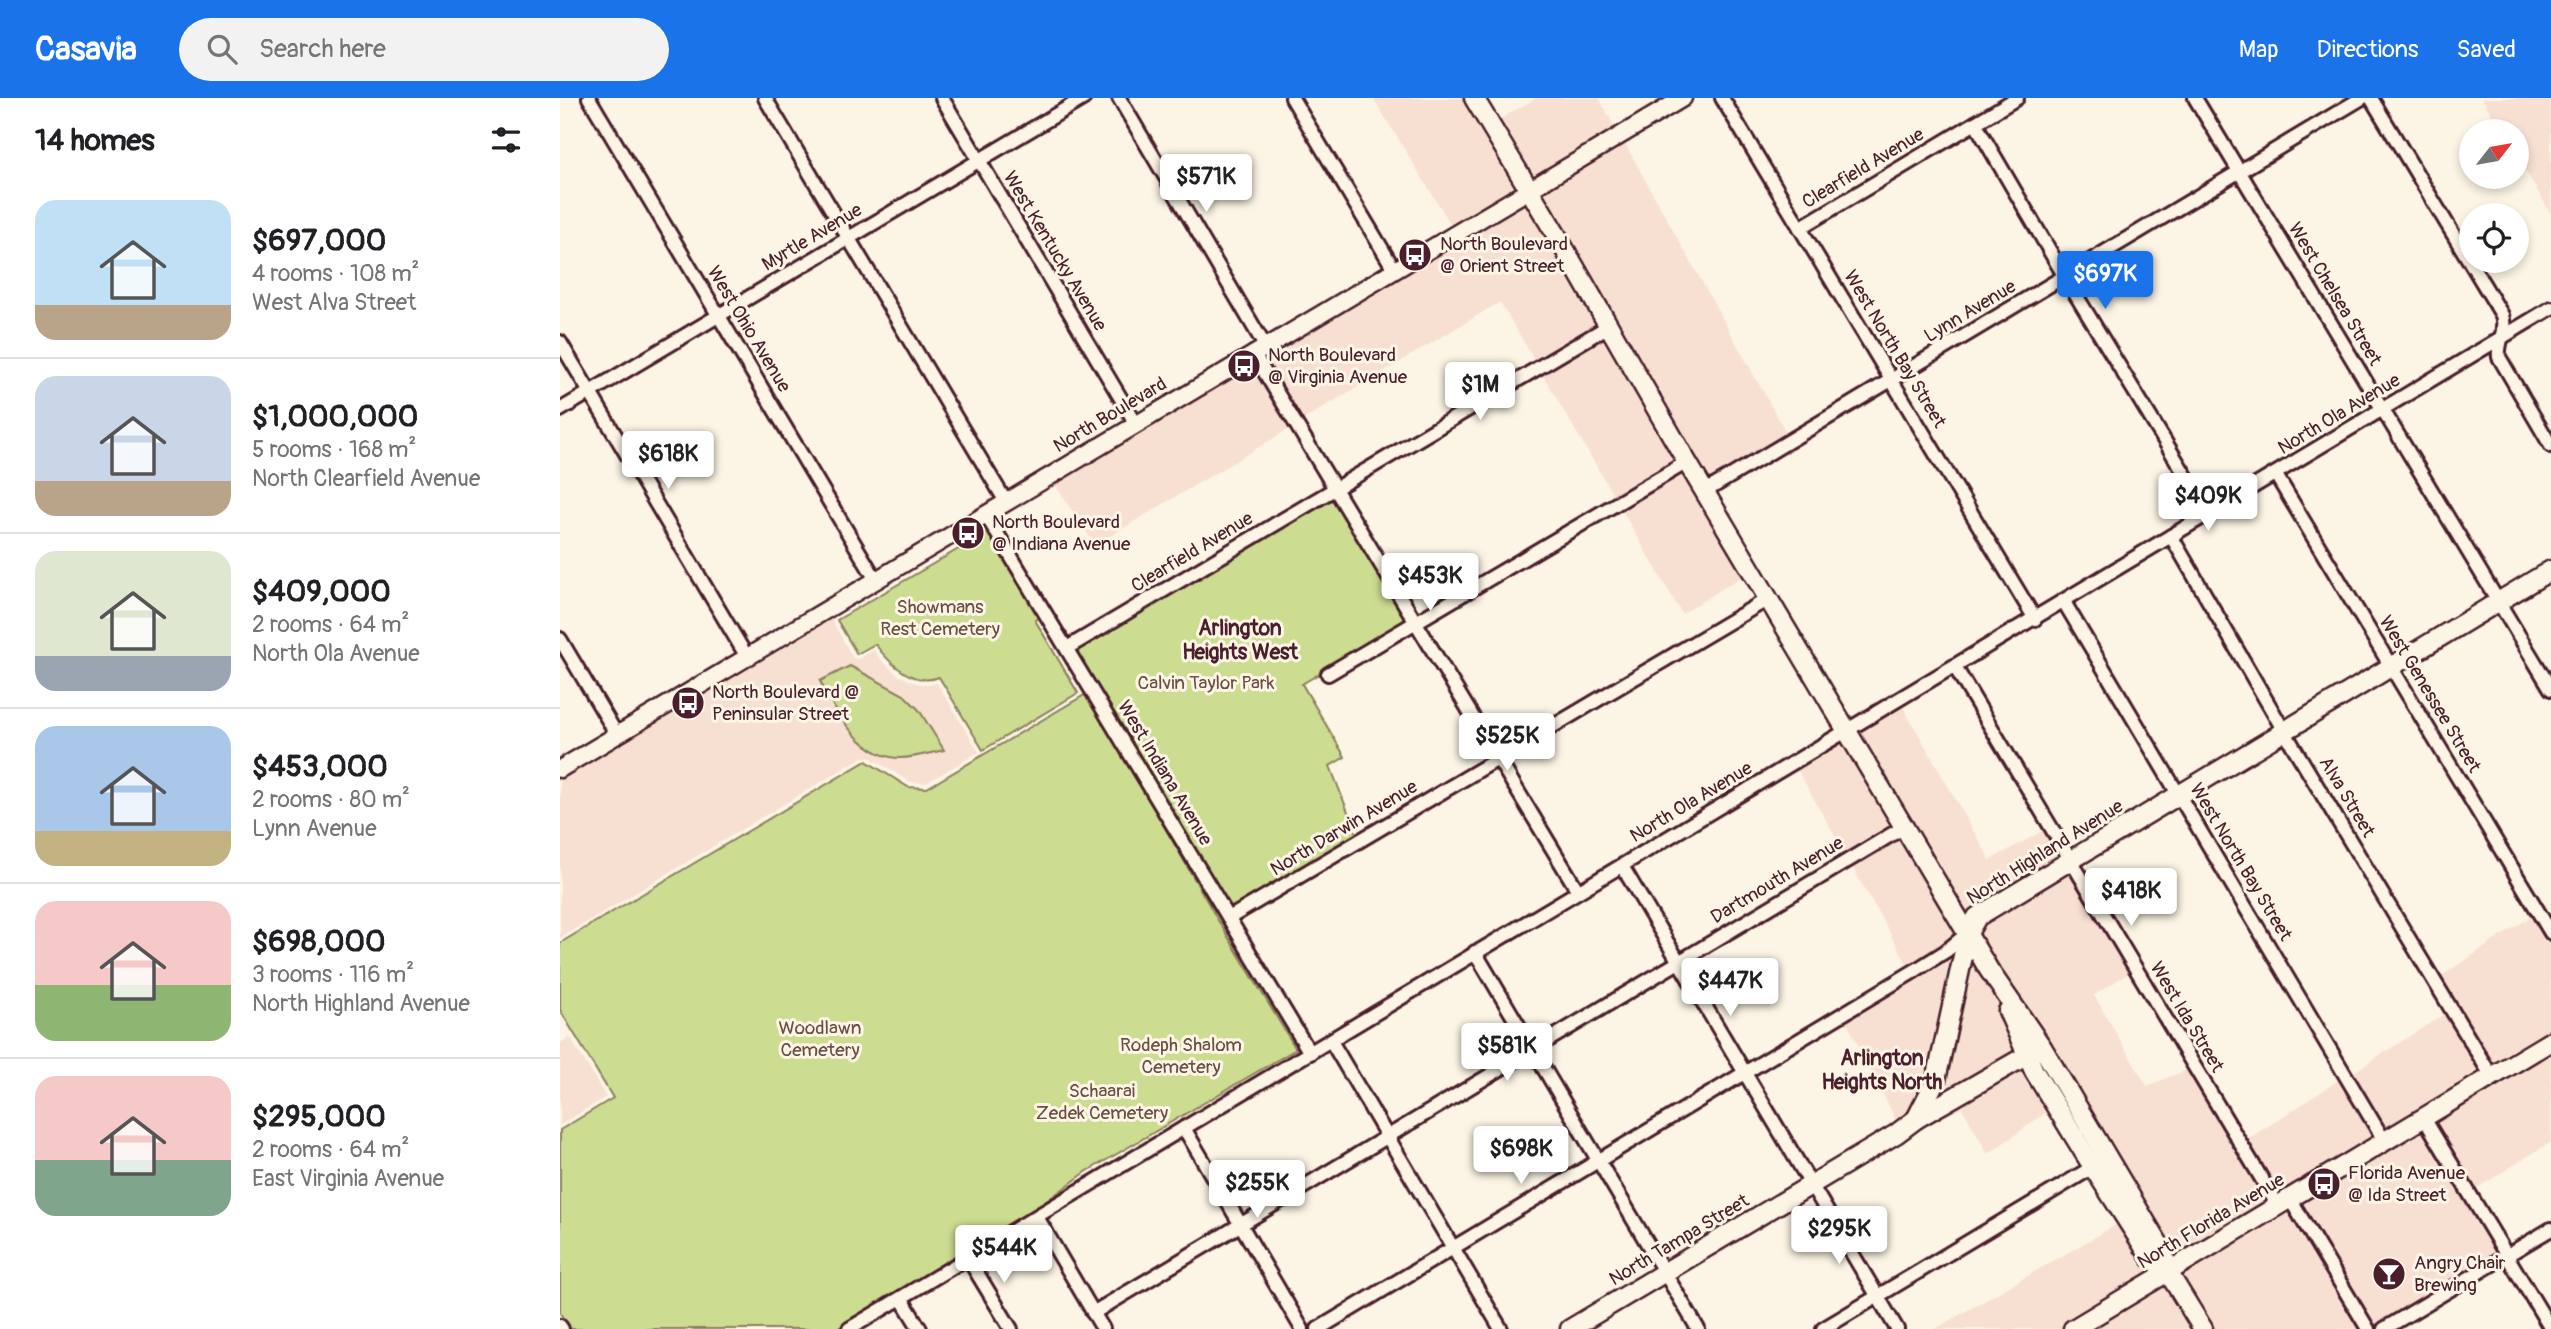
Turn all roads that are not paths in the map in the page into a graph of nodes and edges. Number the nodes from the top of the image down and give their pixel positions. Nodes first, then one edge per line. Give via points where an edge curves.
1 (589, 98) edge
2 (765, 98) edge
3 (942, 98) edge
4 (1084, 98) edge
5 (1119, 98) edge
6 (1292, 98) edge
7 (1474, 98) edge
8 (1683, 98) edge
9 (1723, 98) edge
10 (2017, 98) edge
11 (2195, 98) edge
12 (2362, 98) edge
13 (2371, 98) edge
14 (1976, 123) junction
15 (979, 161) junction
16 (2239, 172) junction
17 (1529, 189) junction
18 (1800, 228) junction
19 (848, 238) junction
20 (1394, 269) junction
21 (2065, 277) junction
22 (2551, 308) edge
23 (718, 315) junction
24 (1607, 327) junction
25 (2504, 336) junction
26 (560, 342) edge
27 (1259, 350) junction
28 (1891, 381) junction
29 (590, 392) junction
30 (560, 410) edge
31 (2382, 410) junction
32 (1136, 424) junction
33 (2551, 446) edge
34 (1686, 462) junction
35 (2276, 475) junction
36 (1335, 489) junction
37 (1704, 492) junction
38 (1006, 502) junction
39 (2209, 514) junction
40 (986, 515) junction
41 (2171, 536) junction
42 (2551, 570) edge
43 (876, 580) junction
44 (1768, 598) junction
45 (2064, 602) junction
46 (2498, 602) junction
47 (2035, 619) junction
48 (1416, 622) junction
49 (560, 639) edge
50 (1067, 648) junction
51 (747, 657) junction
52 (1955, 667) junction
53 (2391, 667) junction
54 (1328, 674) dead end
55 (2551, 690) edge
56 (1848, 731) junction
57 (2284, 731) junction
58 (617, 735) junction
59 (1497, 760) junction
60 (560, 769) edge
61 (2178, 795) junction
62 (1905, 827) junction
63 (2070, 859) junction
64 (1622, 866) junction
65 (1578, 891) junction
66 (1229, 918) junction
67 (1968, 933) junction
68 (2551, 933) edge
69 (1475, 953) junction
70 (1677, 962) junction
71 (1331, 1041) junction
72 (2551, 1041) edge
73 (1531, 1049) junction
74 (2035, 1051) junction
75 (1310, 1053) junction
76 (1744, 1074) junction
77 (2492, 1077) junction
78 (2424, 1118) junction
79 (1916, 1119) junction
80 (1184, 1128) junction
81 (1388, 1135) junction
82 (2385, 1142) junction
83 (1598, 1160) junction
84 (2093, 1167) junction
85 (1810, 1186) junction
86 (2284, 1202) junction
87 (1037, 1217) junction
88 (1240, 1223) junction
89 (2551, 1229) edge
90 (1453, 1246) junction
91 (2505, 1256) junction
92 (968, 1258) junction
93 (1665, 1272) junction
94 (2168, 1272) junction
95 (1877, 1296) junction
96 (901, 1298) junction
97 (1093, 1312) junction
98 (849, 1329) edge
99 (919, 1329) edge
100 (1011, 1329) edge
101 (1103, 1329) edge
102 (1302, 1329) edge
103 (1318, 1329) edge
104 (1501, 1329) edge
105 (1570, 1329) edge
106 (1699, 1329) edge
107 (1822, 1329) edge
108 (1897, 1329) edge
109 (2073, 1329) edge
110 (2203, 1329) edge
111 (2368, 1329) edge
112 (2384, 1329) edge
113 (2551, 1329) edge

1 - 23 street, West Ohio Avenue
2 - 19 street
3 - 15 street, West Kentucky Avenue
4 - 15 street, Myrtle Avenue
5 - 27 street
6 - 20 street
7 - 17 main road
8 - 17 street, North Boulevard
9 - 18 street, West North Bay Street
10 - 14 street, Clearfield Avenue
11 - 16 street, West Chelsea Street
12 - 16 street, Lynn Avenue
13 - 25 street via 2502,315
14 - 18 street, Clearfield Avenue
14 - 21 street
15 - 19 street, Myrtle Avenue
15 - 32 street, West Kentucky Avenue
16 - 21 street, Lynn Avenue
16 - 31 street, West Chelsea Street
17 - 20 street, North Boulevard
17 - 24 main road
18 - 28 street, West North Bay Street
19 - 23 street, Myrtle Avenue
19 - 38 street
20 - 27 street, North Boulevard
21 - 28 street, Lynn Avenue
21 - 39 street
22 - 25 street, North Ola Avenue
23 - 29 street, Myrtle Avenue
23 - 43 street, West Ohio Avenue
24 - 34 main road
24 - 36 street, Clearfield Avenue
25 - 31 street, North Ola Avenue
25 - 33 street via 2499,357
26 - 29 street
27 - 32 street, North Boulevard
27 - 36 street
28 - 37 street, Lynn Avenue
28 - 47 street, West North Bay Street
29 - 30 street, Myrtle Avenue
29 - 51 street
31 - 35 street, North Ola Avenue
31 - 46 street, West Chelsea Street
32 - 38 street, North Boulevard
34 - 37 main road
34 - 48 street
35 - 39 street, North Ola Avenue
35 - 53 street, West Genessee Street
36 - 48 street
36 - 50 street, Clearfield Avenue
37 - 44 main road
38 - 40 street, North Boulevard
39 - 41 street, North Ola Avenue
40 - 43 street, North Boulevard
40 - 50 street, West Indiana Avenue
41 - 45 street, North Ola Avenue
41 - 57 street, Alva Street
42 - 46 main road, North Highland Avenue
43 - 51 street, North Boulevard
44 - 56 main road
44 - 59 street, North Darwin Avenue
45 - 47 street, North Ola Avenue
45 - 61 street, West North Bay Street
46 - 53 main road, North Highland Avenue
46 - 55 street, West Chelsea Street
47 - 52 street, North Ola Avenue
48 - 54 street
48 - 59 street
49 - 58 street
50 - 66 street, West Indiana Avenue
51 - 58 street, North Boulevard
52 - 56 street, North Ola Avenue
52 - 63 street, West Ida Street
53 - 57 main road, North Highland Avenue
53 - 68 street, West Genessee Street
56 - 62 main road
56 - 64 street, North Ola Avenue
57 - 61 main road, North Highland Avenue
57 - 77 street, Alva Street
58 - 60 street, North Boulevard
59 - 65 street
59 - 66 street, North Darwin Avenue
61 - 63 main road, North Highland Avenue
61 - 82 street, West North Bay Street
62 - 67 main road
62 - 70 street, Dartmouth Avenue
63 - 67 main road, North Highland Avenue via 1986,909
63 - 86 street, West Ida Street
64 - 65 street, North Ola Avenue
64 - 70 street
65 - 69 street, North Ola Avenue
66 - 75 street, West Indiana Avenue
67 - 74 main road
67 - 76 street, North Highland Avenue via 1946,951
67 - 79 main road, North Tampa Street via 1939,1070
69 - 71 street, North Ola Avenue
69 - 73 street
70 - 73 street, Dartmouth Avenue
70 - 76 street
71 - 75 street, North Ola Avenue
71 - 81 street
72 - 77 main road, North Florida Avenue
73 - 81 street, Dartmouth Avenue
73 - 83 street
74 - 79 main road, North Tampa Street
74 - 84 main road via 2034,1071
74 - 94 main road via 2163,1251
75 - 80 street, North Ola Avenue
76 - 83 street, North Highland Avenue
76 - 85 street
77 - 78 main road, North Florida Avenue
78 - 82 main road, North Florida Avenue
78 - 91 street
79 - 85 main road, North Tampa Street
80 - 87 street, North Ola Avenue
80 - 88 street
81 - 88 street, Dartmouth Avenue
81 - 90 street
82 - 86 main road, North Florida Avenue
83 - 90 street, North Highland Avenue
83 - 93 street
84 - 94 main road via 2151,1258
84 - 95 street
85 - 93 main road, North Tampa Street
85 - 95 street
86 - 94 main road, North Florida Avenue
86 - 111 street, West Ida Street
87 - 92 street, North Ola Avenue
87 - 97 street
88 - 97 street, Dartmouth Avenue
88 - 102 street
89 - 91 street
90 - 103 street, North Highland Avenue
90 - 104 street
91 - 112 street
91 - 113 street
92 - 96 street, North Ola Avenue
92 - 100 street
93 - 105 main road, North Tampa Street
93 - 106 street
94 - 109 main road, North Florida Avenue
94 - 110 main road
95 - 107 street
95 - 108 street
96 - 98 street, North Ola Avenue
96 - 99 street
97 - 101 street

